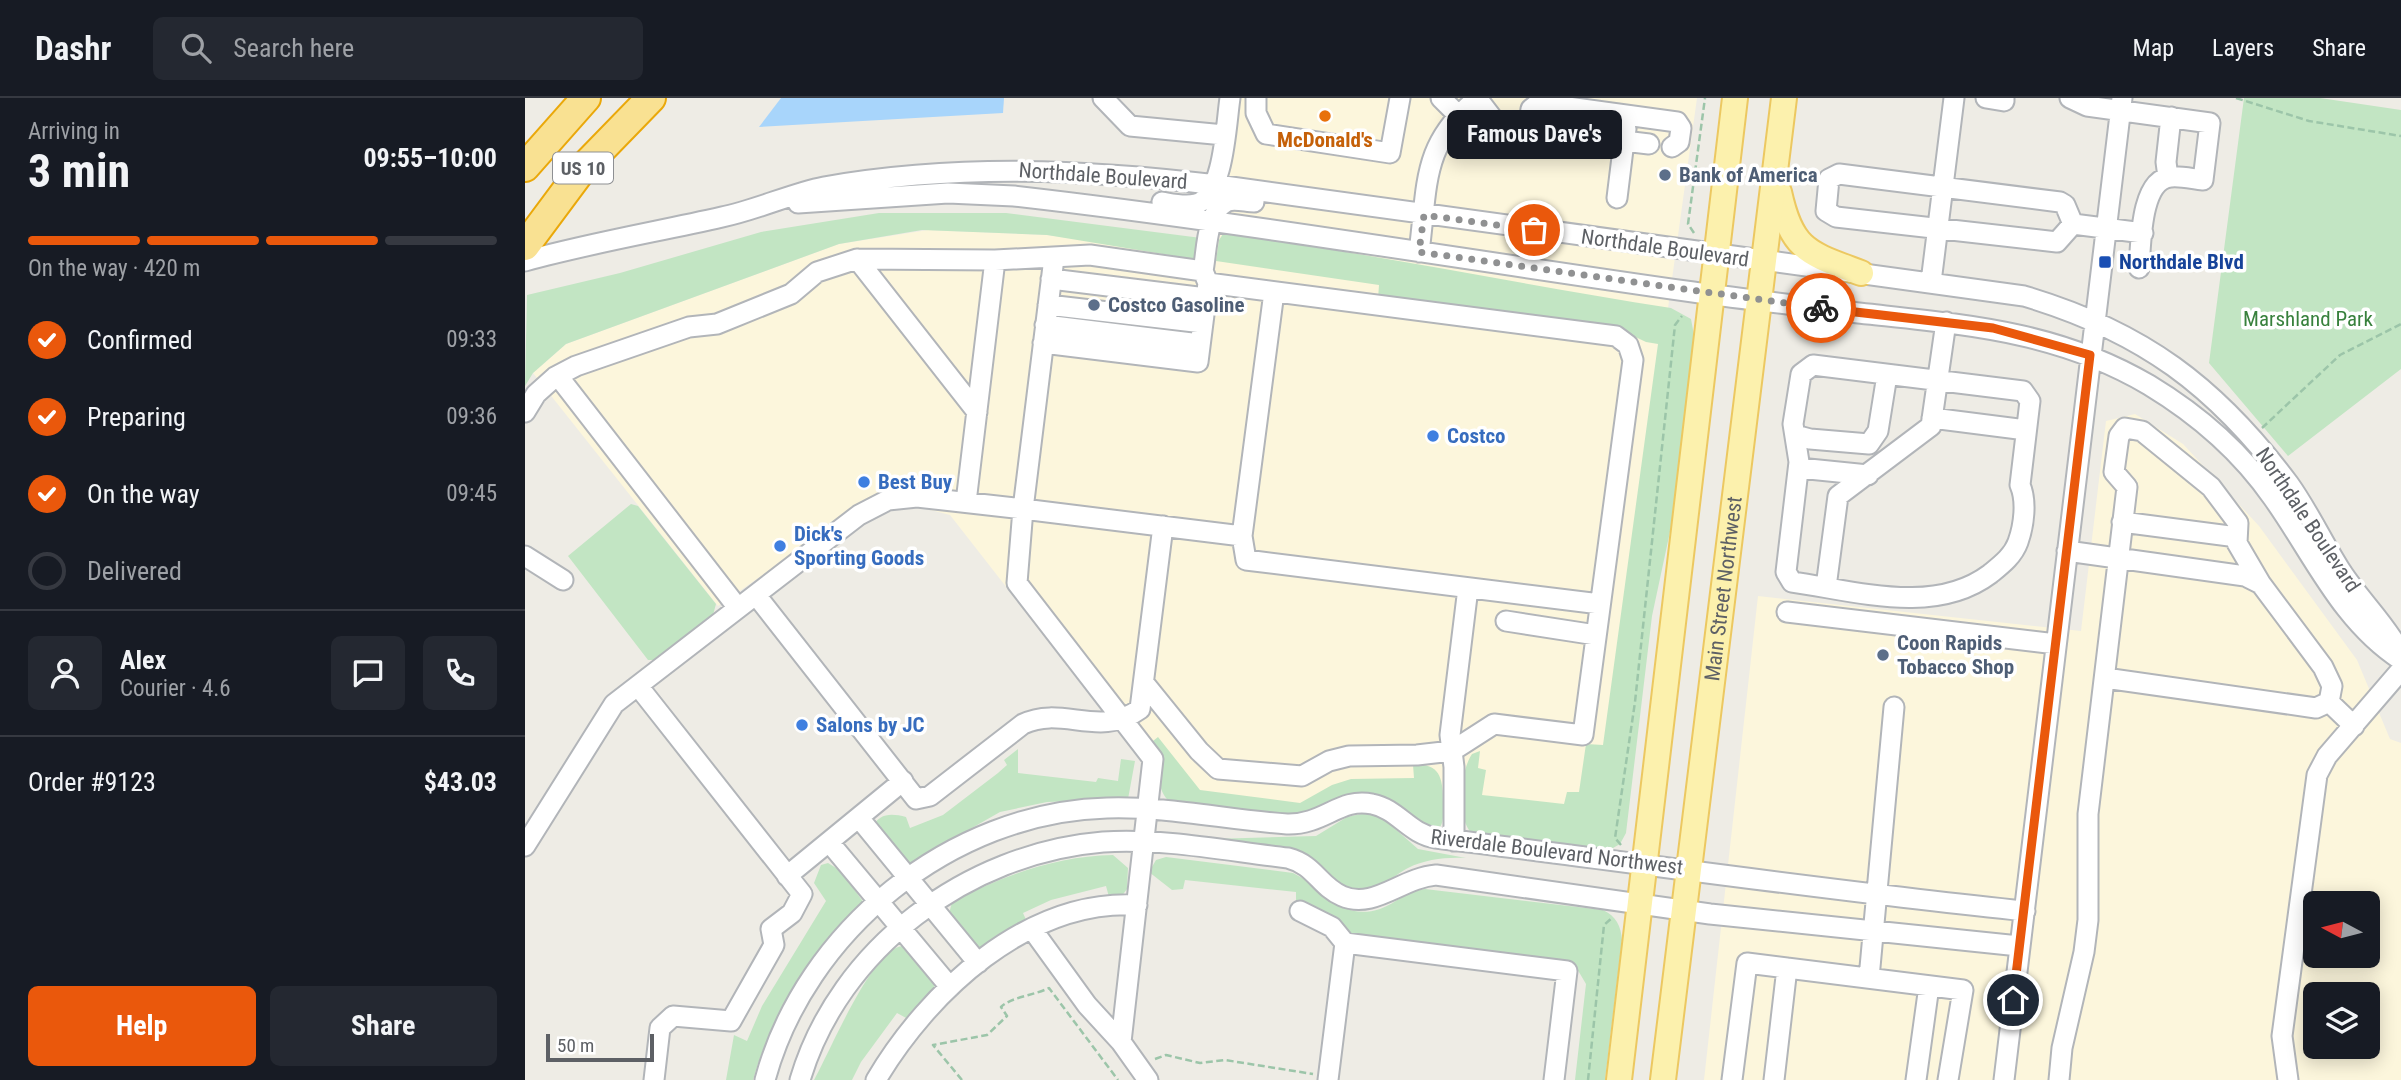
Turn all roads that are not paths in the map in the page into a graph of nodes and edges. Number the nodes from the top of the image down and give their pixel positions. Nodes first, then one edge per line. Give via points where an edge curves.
1 (586, 98) edge
2 (651, 98) edge
3 (1103, 98) edge
4 (1230, 98) edge
5 (1256, 98) edge
6 (1441, 98) edge
7 (1478, 98) edge
8 (1735, 98) edge
9 (1784, 98) edge
10 (1954, 98) edge
11 (1986, 98) edge
12 (2004, 98) edge
13 (2070, 98) edge
14 (1400, 99) edge
15 (2122, 104) edge
16 (1627, 114) junction
17 (1458, 115) junction
18 (2171, 117) junction
19 (1528, 128) junction
20 (1224, 135) junction
21 (1624, 141) junction
22 (1649, 144) dead end
23 (1672, 147) dead end
24 (525, 167) edge
25 (1775, 172) junction
26 (2168, 177) junction
27 (1217, 185) junction
28 (1943, 186) junction
29 (1617, 198) dead end
30 (1319, 200) junction
31 (776, 204) junction
32 (1129, 211) junction
33 (1424, 215) junction
34 (1211, 222) junction
35 (2073, 224) junction
36 (1938, 227) junction
37 (2106, 228) junction
38 (2143, 233) junction
39 (525, 246) edge
40 (1419, 252) junction
41 (1716, 256) junction
42 (857, 258) junction
43 (1054, 258) junction
44 (995, 260) junction
45 (525, 261) edge
46 (1764, 261) junction
47 (2139, 268) dead end
48 (1861, 273) junction
49 (1051, 279) junction
50 (1931, 282) junction
51 (1206, 284) junction
52 (1274, 292) junction
53 (1711, 294) junction
54 (1759, 301) junction
55 (1048, 305) junction
56 (2094, 319) junction
57 (1946, 322) junction
58 (1203, 323) junction
59 (1044, 334) junction
60 (2090, 355) junction
61 (1887, 375) junction
62 (558, 376) junction
63 (1939, 381) junction
64 (525, 412) edge
65 (977, 412) junction
66 (1932, 418) junction
67 (2027, 430) junction
68 (1795, 435) junction
69 (1798, 468) junction
70 (1868, 475) junction
71 (966, 502) junction
72 (1023, 509) junction
73 (2122, 522) junction
74 (1163, 526) junction
75 (1242, 536) junction
76 (2237, 537) junction
77 (2067, 551) junction
78 (525, 556) edge
79 (2118, 558) junction
80 (563, 580) dead end
81 (2261, 584) junction
82 (1468, 587) junction
83 (1826, 587) junction
84 (756, 595) junction
85 (1600, 604) junction
86 (738, 608) junction
87 (1787, 612) dead end
88 (1506, 621) dead end
89 (1596, 635) junction
90 (2056, 644) junction
91 (2401, 653) edge
92 (2401, 660) edge
93 (2401, 670) edge
94 (2105, 678) junction
95 (1144, 683) junction
96 (638, 687) junction
97 (2329, 702) junction
98 (1894, 707) dead end
99 (1125, 720) junction
100 (2354, 726) junction
101 (1452, 751) junction
102 (903, 781) junction
103 (1148, 808) junction
104 (859, 818) junction
105 (1144, 841) junction
106 (1454, 841) junction
107 (829, 842) junction
108 (525, 846) edge
109 (1644, 864) junction
110 (1688, 869) junction
111 (787, 876) junction
112 (909, 878) junction
113 (1875, 896) junction
114 (879, 901) junction
115 (1640, 902) junction
116 (931, 905) junction
117 (1137, 905) junction
118 (1684, 909) junction
119 (1300, 911) dead end
120 (2025, 911) junction
121 (901, 928) junction
122 (1032, 929) junction
123 (1872, 931) junction
124 (1345, 943) junction
125 (2019, 946) junction
126 (978, 963) junction
127 (1787, 968) junction
128 (1869, 978) junction
129 (1929, 986) junction
130 (950, 987) junction
131 (1121, 1042) junction
132 (1143, 1073) edge
133 (1328, 1078) edge
134 (654, 1080) edge
135 (765, 1080) edge
136 (800, 1080) edge
137 (876, 1080) edge
138 (1554, 1080) edge
139 (1619, 1080) edge
140 (1663, 1080) edge
141 (1732, 1080) edge
142 (1774, 1080) edge
143 (1916, 1080) edge
144 (1948, 1080) edge
145 (2004, 1080) edge
146 (2059, 1080) edge
147 (2288, 1080) edge

1 - 24 highway, US 10
2 - 39 highway, US 10 via 583,168
3 - 20 street via 1130,126
4 - 20 street
5 - 14 street via 1256,114 1266,134 1390,153
6 - 17 street
7 - 17 street
7 - 19 street via 1497,124
8 - 41 main road
9 - 25 main road, Main Street Northwest
10 - 28 street
11 - 12 street
13 - 15 street via 2087,106
15 - 18 street
15 - 37 street
16 - 19 street via 1539,103 1531,109
16 - 21 street
16 - 23 street via 1677,122 1679,142
17 - 33 street via 1439,139 1432,158
18 - 26 street
18 - 26 street via 2210,122 2203,180
19 - 21 street
20 - 27 street
21 - 22 street
21 - 29 street
25 - 46 main road, Main Street Northwest
25 - 48 main road via 1786,222 1808,253
26 - 38 street via 2154,185 2147,198
27 - 30 street, Northdale Boulevard
27 - 31 street, Northdale Boulevard via 1082,171 966,171 820,188
27 - 32 street via 1195,205 1144,202
28 - 35 street via 2060,202
28 - 36 street
28 - 36 street via 1839,173 1829,179 1826,211 1836,217
30 - 33 street, Northdale Boulevard
30 - 34 street via 1307,208 1233,200 1221,207
31 - 32 street, Northdale Boulevard via 979,193
31 - 45 street, Northdale Boulevard
32 - 34 street, Northdale Boulevard
33 - 40 street
33 - 41 street, Northdale Boulevard
34 - 40 street, Northdale Boulevard
34 - 51 street
35 - 36 street via 2057,242
35 - 37 street
36 - 50 street
37 - 38 street
37 - 56 street
38 - 47 street
40 - 53 street, Northdale Boulevard
41 - 46 street, Northdale Boulevard
41 - 53 main road
42 - 44 street
42 - 62 street via 817,272 791,293 717,324 689,327
42 - 65 street
43 - 44 street
43 - 49 street
43 - 51 street via 1090,255
44 - 65 street
46 - 48 street, Northdale Boulevard
46 - 54 main road, Main Street Northwest
48 - 50 street, Northdale Boulevard
49 - 51 street
49 - 55 street
50 - 56 street, Northdale Boulevard via 2025,296
51 - 52 street via 1262,287
51 - 58 street
52 - 75 street
52 - 85 street via 1616,336 1628,345 1633,360
53 - 54 street, Northdale Boulevard
53 - 109 main road
54 - 57 street, Northdale Boulevard
54 - 110 main road, Main Street Northwest
55 - 58 street
55 - 59 street
56 - 60 street
56 - 91 street, Northdale Boulevard via 2159,355 2229,412 2290,486 2352,588
57 - 60 street, Northdale Boulevard via 2027,335
57 - 63 street
58 - 59 street via 1199,353
59 - 72 street
60 - 77 street
60 - 92 street, Northdale Boulevard via 2178,403 2216,434 2273,497 2337,598 2380,646
61 - 63 street
61 - 68 street via 1878,431 1868,444
61 - 68 street via 1813,365 1798,380
62 - 64 street via 536,394
62 - 86 street
63 - 66 street
63 - 67 street via 2023,391 2030,401
65 - 71 street
66 - 67 street
66 - 70 street via 1931,426
67 - 83 street via 2020,485 2024,494 2021,532 2015,550 1999,567 1975,585 1946,594 1910,598
68 - 69 street via 1800,450
69 - 70 street
69 - 83 street via 1786,572 1792,582
70 - 83 street via 1837,496
71 - 72 street
71 - 84 street via 917,497 888,500 859,515
72 - 74 street
72 - 99 street via 1017,583
73 - 76 street
73 - 76 street via 2127,487 2114,472 2119,436 2129,428 2142,431 2211,486 2238,523
73 - 79 street
74 - 75 street
74 - 95 street
75 - 82 street via 1246,560
76 - 81 street
77 - 79 street
77 - 90 street
78 - 80 street
79 - 81 street via 2245,576
79 - 94 street
81 - 97 street via 2323,667 2332,686
82 - 85 street
82 - 101 street via 1450,735
84 - 86 street
84 - 102 street
85 - 89 street
86 - 96 street
87 - 90 street
88 - 89 street
89 - 101 street via 1583,735 1494,724
90 - 120 street
93 - 100 street
94 - 97 street via 2297,707 2316,708
94 - 146 street via 2088,814 2088,920
95 - 99 street via 1140,709
95 - 101 street via 1218,769 1290,777 1349,756
96 - 108 street via 614,704
96 - 111 street
97 - 100 street
98 - 113 street
99 - 102 street via 1101,724 1038,716 930,796 916,799
99 - 103 street via 1153,759
100 - 147 street via 2327,756 2313,793 2282,1036
101 - 106 street
102 - 104 street
103 - 105 street
103 - 106 street, Riverdale Boulevard Northwest via 1306,824 1352,803 1370,803 1388,809 1424,836
103 - 112 street, Riverdale Boulevard Northwest via 1071,811 1021,822 939,857
104 - 107 street
104 - 112 street
105 - 115 street, Riverdale Boulevard Northwest via 1303,862 1339,895 1357,900 1376,898 1409,880 1436,875
105 - 116 street, Riverdale Boulevard Northwest via 1072,845 1029,855 957,886
105 - 117 street
106 - 109 street, Riverdale Boulevard Northwest
107 - 111 street
107 - 114 street
109 - 110 street, Riverdale Boulevard Northwest
109 - 115 main road
110 - 113 street, Riverdale Boulevard Northwest
110 - 118 main road, Main Street Northwest
111 - 134 street via 802,894 793,912 771,929 774,944 731,1021 673,1016 660,1028
112 - 114 street, Riverdale Boulevard Northwest
112 - 116 street
113 - 120 street, Riverdale Boulevard Northwest
113 - 123 street
114 - 121 street
114 - 135 street, Riverdale Boulevard Northwest via 818,966 790,1014
115 - 118 street, Riverdale Boulevard Northwest
115 - 139 main road
116 - 121 street, Riverdale Boulevard Northwest
116 - 126 street
117 - 122 street via 1098,906
117 - 131 street
118 - 123 street, Riverdale Boulevard Northwest
118 - 140 main road, Main Street Northwest
119 - 124 street via 1332,927
120 - 125 street
121 - 130 street
121 - 136 street, Riverdale Boulevard Northwest via 848,985 820,1029
122 - 126 street
122 - 131 street via 1087,1005
123 - 125 street, Riverdale Boulevard Northwest
123 - 128 street
124 - 133 street
124 - 138 street via 1567,971
125 - 145 street
126 - 130 street
127 - 128 street
127 - 141 street via 1747,963
127 - 142 street
128 - 129 street
129 - 143 street
129 - 144 street via 1962,990
130 - 137 street via 898,1044
131 - 132 street

